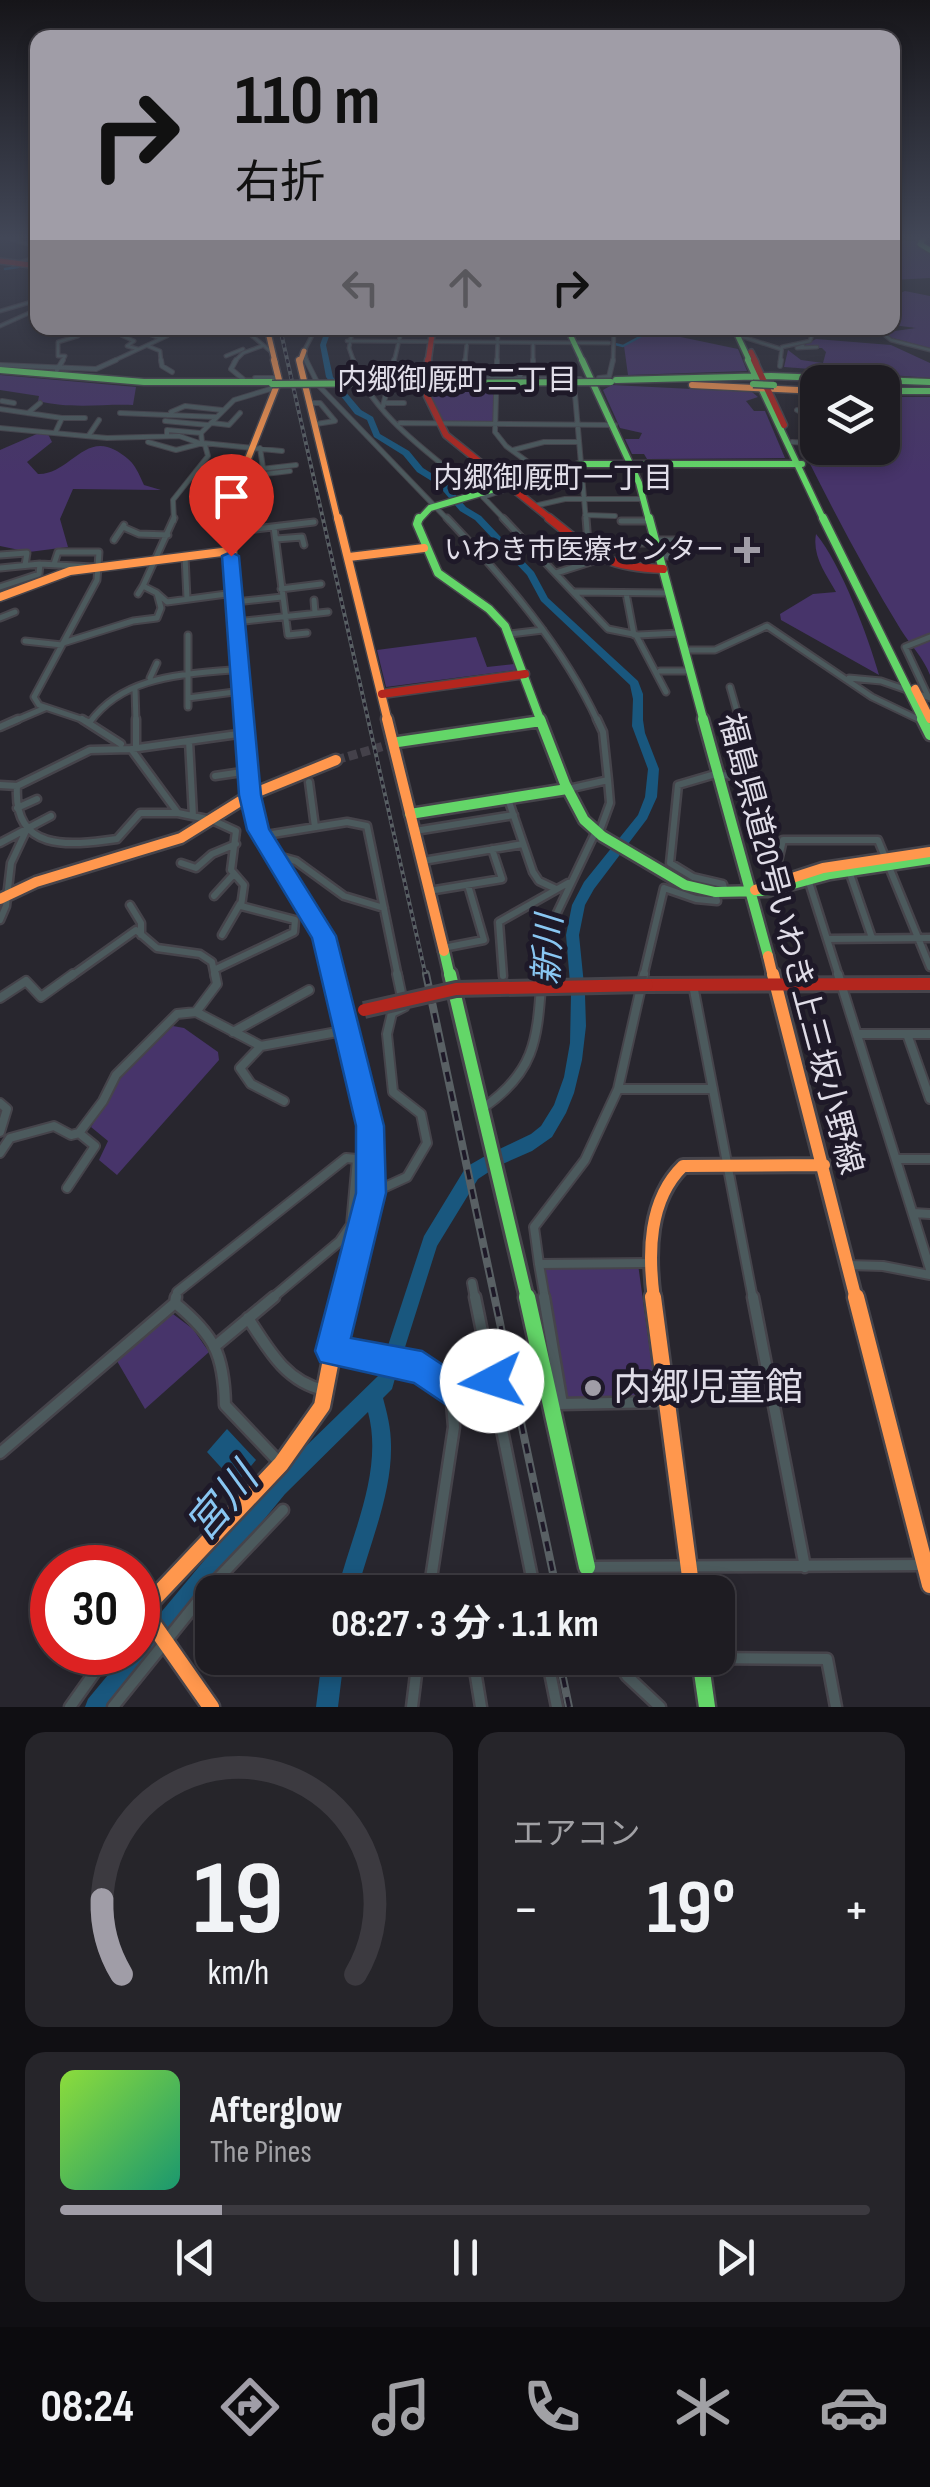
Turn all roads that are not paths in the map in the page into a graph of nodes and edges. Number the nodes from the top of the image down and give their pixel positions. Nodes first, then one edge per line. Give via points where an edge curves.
1 (23, 316) edge
2 (0, 326) edge
3 (76, 335) edge
4 (121, 335) edge
5 (152, 335) edge
6 (166, 335) edge
7 (251, 335) edge
8 (269, 335) edge
9 (312, 335) edge
10 (349, 335) edge
11 (400, 335) edge
12 (433, 335) edge
13 (498, 335) edge
14 (571, 335) edge
15 (612, 335) edge
16 (741, 335) edge
17 (747, 335) edge
18 (770, 335) edge
19 (812, 335) edge
20 (820, 335) edge
21 (885, 335) edge
22 (162, 338) junction
23 (780, 338) dead end
24 (347, 340) junction
25 (810, 340) junction
26 (399, 341) junction
27 (432, 341) junction
28 (467, 342) junction
29 (498, 342) junction
30 (533, 343) junction
31 (610, 343) junction
32 (575, 344) junction
33 (146, 345) junction
34 (261, 346) junction
35 (770, 347) junction
36 (817, 347) dead end
37 (781, 348) junction
38 (138, 349) junction
39 (930, 350) edge
40 (304, 351) junction
41 (274, 354) junction
42 (772, 355) dead end
43 (226, 356) dead end
44 (520, 366) dead end
45 (780, 366) dead end
46 (0, 369) edge
47 (57, 370) junction
48 (172, 372) dead end
49 (463, 377) junction
50 (520, 378) junction
51 (533, 378) junction
52 (426, 379) junction
53 (361, 380) junction
54 (391, 380) junction
55 (497, 380) junction
56 (582, 380) junction
57 (275, 383) junction
58 (762, 383) junction
59 (800, 385) edge
60 (930, 386) edge
61 (900, 387) edge
62 (4, 393) dead end
63 (1, 402) edge
64 (14, 403) dead end
65 (40, 403) dead end
66 (311, 403) junction
67 (404, 403) dead end
68 (385, 404) junction
69 (0, 410) edge
70 (223, 410) junction
71 (240, 412) dead end
72 (120, 413) dead end
73 (27, 414) junction
74 (166, 416) junction
75 (216, 417) junction
76 (62, 418) junction
77 (85, 418) dead end
78 (99, 420) dead end
79 (399, 423) junction
80 (435, 423) junction
81 (210, 424) junction
82 (316, 424) junction
83 (495, 424) junction
84 (577, 426) junction
85 (615, 426) junction
86 (0, 428) edge
87 (56, 431) junction
88 (167, 433) junction
89 (88, 436) junction
90 (201, 438) junction
91 (148, 442) junction
92 (579, 442) junction
93 (792, 442) junction
94 (800, 442) edge
95 (255, 446) junction
96 (512, 450) junction
97 (282, 451) dead end
98 (631, 462) junction
99 (580, 464) junction
100 (799, 464) junction
101 (296, 465) dead end
102 (242, 470) junction
103 (196, 471) junction
104 (264, 471) junction
105 (290, 472) dead end
106 (543, 473) junction
107 (215, 478) dead end
108 (236, 484) junction
109 (506, 485) junction
110 (555, 492) dead end
111 (584, 499) junction
112 (560, 500) junction
113 (644, 500) junction
114 (437, 506) junction
115 (534, 506) junction
116 (585, 515) junction
117 (616, 516) dead end
118 (621, 521) dead end
119 (650, 521) junction
120 (314, 522) dead end
121 (274, 526) junction
122 (230, 532) junction
123 (168, 535) junction
124 (276, 539) junction
125 (114, 540) dead end
126 (677, 540) dead end
127 (655, 541) junction
128 (304, 544) dead end
129 (586, 545) junction
130 (424, 548) junction
131 (230, 551) junction
132 (0, 555) edge
133 (185, 556) junction
134 (660, 556) junction
135 (683, 556) dead end
136 (349, 557) junction
137 (600, 559) junction
138 (156, 560) junction
139 (40, 564) junction
140 (54, 564) junction
141 (25, 565) junction
142 (97, 567) junction
143 (0, 568) edge
144 (663, 569) junction
145 (556, 573) junction
146 (321, 584) dead end
147 (0, 586) edge
148 (142, 586) junction
149 (157, 593) junction
150 (281, 593) junction
151 (574, 593) junction
152 (626, 593) junction
153 (669, 593) junction
154 (138, 594) dead end
155 (0, 597) edge
156 (234, 598) junction
157 (188, 599) junction
158 (314, 600) dead end
159 (15, 612) dead end
160 (328, 612) dead end
161 (316, 613) junction
162 (285, 617) junction
163 (0, 618) edge
164 (236, 622) junction
165 (543, 630) junction
166 (307, 633) dead end
167 (680, 633) junction
168 (510, 634) junction
169 (188, 635) dead end
170 (635, 635) junction
171 (930, 638) edge
172 (26, 640) dead end
173 (62, 644) junction
174 (685, 650) junction
175 (157, 663) dead end
176 (240, 668) junction
177 (691, 670) junction
178 (660, 671) junction
179 (188, 674) junction
180 (524, 674) junction
181 (849, 678) junction
182 (150, 679) junction
183 (730, 688) dead end
184 (135, 689) junction
185 (242, 691) junction
186 (912, 691) junction
187 (666, 692) dead end
188 (382, 694) junction
189 (188, 698) junction
190 (929, 698) edge
191 (188, 707) dead end
192 (47, 708) junction
193 (926, 720) edge
194 (541, 721) junction
195 (90, 722) junction
196 (0, 727) edge
197 (245, 733) junction
198 (930, 735) edge
199 (744, 736) dead end
200 (190, 741) junction
201 (398, 742) tunnel mouth
202 (122, 745) junction
203 (134, 748) junction
204 (336, 760) tunnel mouth
205 (250, 771) junction
206 (720, 775) junction
207 (215, 776) dead end
208 (754, 776) dead end
209 (608, 780) junction
210 (309, 782) dead end
211 (0, 785) edge
212 (17, 786) junction
213 (567, 789) junction
214 (250, 795) junction
215 (36, 798) dead end
216 (508, 799) junction
217 (17, 808) junction
218 (178, 814) junction
219 (410, 814) junction
220 (514, 815) junction
221 (51, 816) dead end
222 (193, 816) junction
223 (212, 820) junction
224 (315, 828) junction
225 (26, 831) junction
226 (414, 832) junction
227 (599, 833) junction
228 (260, 836) junction
229 (0, 843) edge
230 (236, 844) junction
231 (524, 844) junction
232 (492, 849) junction
233 (270, 854) junction
234 (930, 856) edge
235 (422, 861) junction
236 (889, 862) junction
237 (181, 863) dead end
238 (848, 871) junction
239 (234, 874) junction
240 (807, 876) junction
241 (568, 882) junction
242 (773, 882) junction
243 (468, 884) junction
244 (557, 889) junction
245 (429, 891) junction
246 (720, 892) junction
247 (752, 892) junction
248 (214, 896) dead end
249 (4, 897) edge
250 (240, 904) junction
251 (130, 905) dead end
252 (384, 908) junction
253 (0, 920) edge
254 (222, 934) dead end
255 (141, 935) junction
256 (827, 938) junction
257 (872, 938) junction
258 (918, 938) junction
259 (930, 938) edge
260 (443, 948) junction
261 (930, 968) edge
262 (216, 969) junction
263 (503, 976) dead end
264 (693, 984) junction
265 (776, 984) junction
266 (841, 984) junction
267 (930, 984) edge
268 (309, 990) dead end
269 (0, 998) edge
270 (196, 1012) junction
271 (344, 1014) junction
272 (348, 1030) junction
273 (234, 1032) junction
274 (857, 1034) junction
275 (907, 1034) junction
276 (930, 1034) edge
277 (261, 1046) junction
278 (618, 1089) junction
279 (713, 1089) junction
280 (930, 1098) edge
281 (284, 1101) dead end
282 (0, 1103) edge
283 (484, 1112) junction
284 (0, 1132) edge
285 (78, 1133) junction
286 (0, 1152) edge
287 (896, 1159) junction
288 (930, 1159) edge
289 (824, 1165) junction
290 (730, 1167) junction
291 (67, 1188) dead end
292 (371, 1193) junction
293 (914, 1213) junction
294 (930, 1214) edge
295 (340, 1241) junction
296 (358, 1247) junction
297 (649, 1263) junction
298 (539, 1264) junction
299 (847, 1264) junction
300 (930, 1272) edge
301 (472, 1283) dead end
302 (175, 1303) junction
303 (248, 1318) junction
304 (214, 1347) junction
305 (335, 1351) junction
306 (492, 1381) junction
307 (326, 1390) junction
308 (451, 1391) junction
309 (668, 1402) junction
310 (558, 1404) junction
311 (0, 1453) edge
312 (281, 1464) junction
313 (283, 1510) dead end
314 (925, 1565) junction
315 (689, 1566) junction
316 (586, 1567) junction
317 (804, 1567) junction
318 (431, 1575) edge
319 (532, 1575) edge
320 (588, 1575) edge
321 (690, 1575) edge
322 (930, 1584) edge
323 (160, 1596) edge
324 (160, 1635) edge
325 (164, 1640) junction
326 (735, 1658) edge
327 (92, 1675) edge
328 (416, 1675) edge
329 (475, 1675) edge
330 (551, 1675) edge
331 (625, 1675) edge
332 (704, 1675) edge
333 (70, 1707) edge
334 (113, 1707) edge
335 (211, 1707) edge
336 (412, 1707) edge
337 (481, 1707) edge
338 (557, 1707) edge
339 (660, 1707) edge
340 (708, 1707) edge
341 (836, 1707) edge

1 - 2 street
3 - 47 street via 58,342 58,356 66,356
4 - 38 street
5 - 22 street
6 - 22 street
7 - 34 street
8 - 41 main road
9 - 40 street
10 - 24 street
11 - 26 street
12 - 27 main road
13 - 29 street
14 - 32 main road, 福島県道20号いわき上三坂小野線
15 - 31 street
16 - 58 main road
17 - 35 street
18 - 23 street
19 - 25 street
20 - 25 street
21 - 39 street
22 - 33 street
24 - 26 street
24 - 53 street
25 - 36 street via 797,348
25 - 37 street
26 - 27 street
26 - 54 street
27 - 28 street
27 - 52 main road
28 - 29 street
28 - 49 street
29 - 30 street
29 - 55 street
30 - 32 street
30 - 51 street
31 - 32 street
31 - 56 street via 614,368 608,378
32 - 56 main road, 福島県道20号いわき上三坂小野線
33 - 38 street
33 - 48 street via 160,351 162,366
34 - 41 street
34 - 43 street
34 - 57 street via 243,352 231,369 240,379
35 - 37 street
35 - 42 street
37 - 45 street
38 - 47 street via 103,368
40 - 66 main road via 298,360
40 - 114 street via 319,386
41 - 57 main road
44 - 50 street
46 - 47 street
46 - 57 main road via 144,382
49 - 52 street
49 - 55 street
50 - 51 street
50 - 55 street
51 - 56 street
52 - 54 street
52 - 55 street
52 - 80 main road via 425,403
53 - 54 street
53 - 68 street
54 - 68 street
55 - 56 street via 559,386
55 - 83 street
56 - 84 street
56 - 85 main road, 福島県道20号いわき上三坂小野線
57 - 58 main road, bridge
57 - 70 street
57 - 95 main road
58 - 59 main road
58 - 60 main road
58 - 93 main road
58 - 100 main road
60 - 61 main road
62 - 63 street
63 - 64 street
65 - 73 street
66 - 82 main road
66 - 82 street via 320,403 335,421
67 - 68 street
68 - 79 street
69 - 73 street
70 - 74 street via 186,406
70 - 75 street
71 - 81 street via 228,424
72 - 74 street
73 - 76 street
74 - 75 street
74 - 81 street
74 - 88 street
75 - 81 street
76 - 77 street
76 - 87 street
78 - 89 street
79 - 80 street
79 - 109 street via 474,490
80 - 83 street
80 - 109 main road
81 - 90 street
82 - 136 main road
83 - 84 street
83 - 96 street via 496,436
84 - 85 street
84 - 92 street
85 - 98 main road, 福島県道20号いわき上三坂小野線
86 - 87 street
87 - 89 street
88 - 90 street
88 - 90 street
88 - 91 street
89 - 91 street
90 - 91 street via 176,450
90 - 95 street
90 - 103 street via 208,456
92 - 96 street
92 - 99 street
93 - 94 street
93 - 100 main road
95 - 97 street
95 - 102 main road
95 - 104 street via 264,450
96 - 106 street
98 - 99 main road
98 - 100 main road
98 - 113 main road, 福島県道20号いわき上三坂小野線
99 - 106 main road
99 - 111 street
100 - 186 main road
101 - 104 street
102 - 104 street
102 - 108 main road
103 - 107 street
103 - 123 street via 173,500
104 - 105 street
104 - 108 street via 264,481
106 - 109 main road
108 - 122 main road
109 - 114 main road
109 - 115 main road
109 - 145 street via 482,497
110 - 112 street
111 - 112 street
111 - 113 street
111 - 116 street
112 - 115 street
113 - 119 main road, 福島県道20号いわき上三坂小野線
114 - 130 main road via 417,520
114 - 165 street
115 - 129 main road
116 - 117 street
116 - 129 street
118 - 119 street
119 - 127 main road, 福島県道20号いわき上三坂小野線
120 - 121 street
121 - 122 street
121 - 124 street
122 - 131 main road
123 - 125 street via 123,526
123 - 138 street
124 - 128 street via 302,537
124 - 150 street
126 - 127 street
127 - 129 street
127 - 134 main road, 福島県道20号いわき上三坂小野線
129 - 137 main road
130 - 136 main road
130 - 168 main road via 438,573 489,608
131 - 133 main road
131 - 156 main road
132 - 141 street via 27,553
133 - 138 main road
133 - 157 street
134 - 135 street
134 - 144 main road, 福島県道20号いわき上三坂小野線
136 - 188 main road
137 - 144 main road
137 - 145 street
138 - 142 main road
138 - 148 street
139 - 140 street
139 - 141 street
139 - 147 street via 39,574
140 - 142 street
140 - 142 street via 58,552 99,552
141 - 143 street
142 - 155 main road via 60,573
142 - 173 street via 93,589
144 - 153 main road, 福島県道20号いわき上三坂小野線
145 - 151 street
146 - 150 street
148 - 149 street
148 - 154 street
149 - 157 street via 167,602
149 - 173 street via 157,618 136,618 90,640
150 - 156 street
150 - 162 street
151 - 152 street
151 - 170 street via 608,630
152 - 153 street
152 - 170 street
153 - 167 main road, 福島県道20号いわき上三坂小野線
156 - 157 street
156 - 164 main road
158 - 161 street
159 - 163 street
160 - 161 street
161 - 162 street
162 - 164 street
162 - 166 street via 288,635
164 - 176 main road
165 - 168 street
165 - 209 street via 596,710
167 - 170 street
167 - 174 main road, 福島県道20号いわき上三坂小野線
168 - 180 main road
169 - 179 street
170 - 178 street
171 - 190 street via 905,647
172 - 173 street
173 - 192 street via 34,693
174 - 177 main road, 福島県道20号いわき上三坂小野線
174 - 181 street via 715,650 767,626
175 - 182 street
176 - 179 street
176 - 185 main road
177 - 178 street
177 - 206 main road, 福島県道20号いわき上三坂小野線
178 - 187 street
179 - 182 street
179 - 189 street
180 - 188 main road
180 - 194 main road
181 - 186 street
181 - 193 street via 872,697
182 - 184 street
183 - 199 street
184 - 195 street
184 - 203 street
185 - 189 street
185 - 197 main road
186 - 190 street
186 - 193 main road
188 - 219 main road
189 - 191 street
192 - 195 street
192 - 196 street
193 - 198 main road
194 - 201 main road
194 - 213 main road
195 - 202 street
197 - 200 street
197 - 205 main road
200 - 203 street
200 - 222 street
202 - 203 street
202 - 212 street via 60,762
203 - 218 street
204 - 214 main road
205 - 207 street
205 - 214 main road
206 - 208 street
206 - 246 street via 678,785 670,862 694,878 724,884
206 - 247 main road, 福島県道20号いわき上三坂小野線
209 - 213 street
209 - 227 street via 610,803
210 - 224 street
211 - 212 street
212 - 217 street
213 - 216 main road
213 - 227 main road
214 - 223 main road
214 - 228 main road
215 - 217 street
216 - 219 main road
216 - 220 street
217 - 225 street
218 - 222 street
218 - 225 street via 134,813 114,840 52,844
219 - 226 main road
220 - 226 street
220 - 231 street
221 - 225 street
222 - 223 street
223 - 230 street via 236,831
223 - 249 main road via 182,838
224 - 228 street
224 - 252 street via 368,826
225 - 229 street
225 - 249 street
226 - 235 main road
227 - 241 street
227 - 246 main road via 684,885
228 - 233 main road
230 - 237 street via 196,868
230 - 239 street
231 - 232 street
231 - 244 street via 537,879
232 - 235 street
232 - 243 street via 502,879
233 - 252 street via 300,863 352,900
233 - 271 main road via 319,926
234 - 236 main road
235 - 245 main road
236 - 238 main road
236 - 240 main road
236 - 242 street via 878,840 783,840
236 - 258 street
238 - 240 main road
238 - 257 street
239 - 248 street
239 - 250 street via 244,885
240 - 242 main road
240 - 247 main road
240 - 256 street
241 - 244 street
241 - 283 street via 546,950 532,1056 518,1084
242 - 247 main road
243 - 245 street
243 - 260 street via 484,940
244 - 263 street via 499,922
245 - 260 main road
246 - 247 main road
246 - 278 street via 717,900 696,899 664,888
247 - 265 main road, 福島県道20号いわき上三坂小野線
249 - 253 street
250 - 254 street
250 - 262 street via 293,918 296,928
251 - 255 street
252 - 292 street via 404,1008 392,1013 387,1034 393,1092 421,1113 429,1140 426,1155 394,1188
255 - 262 street via 157,948 200,954
255 - 269 street via 136,930 40,997 26,981
256 - 257 street
256 - 266 street
257 - 258 street
258 - 259 street
258 - 261 street
260 - 283 main road
262 - 270 street via 214,991
264 - 265 main road
264 - 271 main road, bridge via 456,989
264 - 279 street
265 - 266 main road
265 - 289 main road, 福島県道20号いわき上三坂小野線
266 - 267 main road
266 - 274 street
268 - 273 street
270 - 273 street
270 - 285 street via 173,1016 116,1074 104,1102
271 - 272 main road
272 - 277 street
272 - 292 main road via 370,1126
273 - 277 street
274 - 275 street
274 - 287 street
275 - 276 street
275 - 280 street
277 - 281 street via 240,1068 251,1084
278 - 279 street
278 - 298 street via 585,1160 534,1227
279 - 290 street
282 - 284 street via 6,1109
283 - 310 main road
285 - 286 street via 54,1126 10,1138
285 - 291 street via 96,1146
287 - 288 street
287 - 293 street
289 - 290 main road
289 - 299 main road, 福島県道20号いわき上三坂小野線
290 - 297 main road via 676,1168
290 - 317 street
292 - 296 main road
293 - 294 street
293 - 300 street
295 - 296 street
295 - 302 street via 355,1199 358,1163 350,1156 176,1292
295 - 303 street
296 - 305 main road
297 - 298 street
297 - 309 main road
298 - 310 street
299 - 300 street
299 - 314 main road, 福島県道20号いわき上三坂小野線
301 - 306 street
302 - 304 street via 204,1327
302 - 311 street
303 - 304 street
303 - 307 street via 282,1369
304 - 312 street via 224,1366 225,1405
305 - 307 main road
305 - 308 street via 412,1365
306 - 308 street
306 - 319 street
307 - 312 main road
308 - 318 street via 454,1427
309 - 310 street
309 - 315 main road
310 - 316 main road
312 - 323 main road
313 - 325 street
314 - 317 street
314 - 322 main road, 福島県道20号いわき上三坂小野線
315 - 316 street
315 - 317 street
315 - 321 main road
316 - 320 street
324 - 325 main road
325 - 334 street
325 - 335 main road
326 - 341 street via 827,1659
327 - 333 street
328 - 336 street
329 - 337 street
330 - 338 street
331 - 339 street
332 - 340 main road

